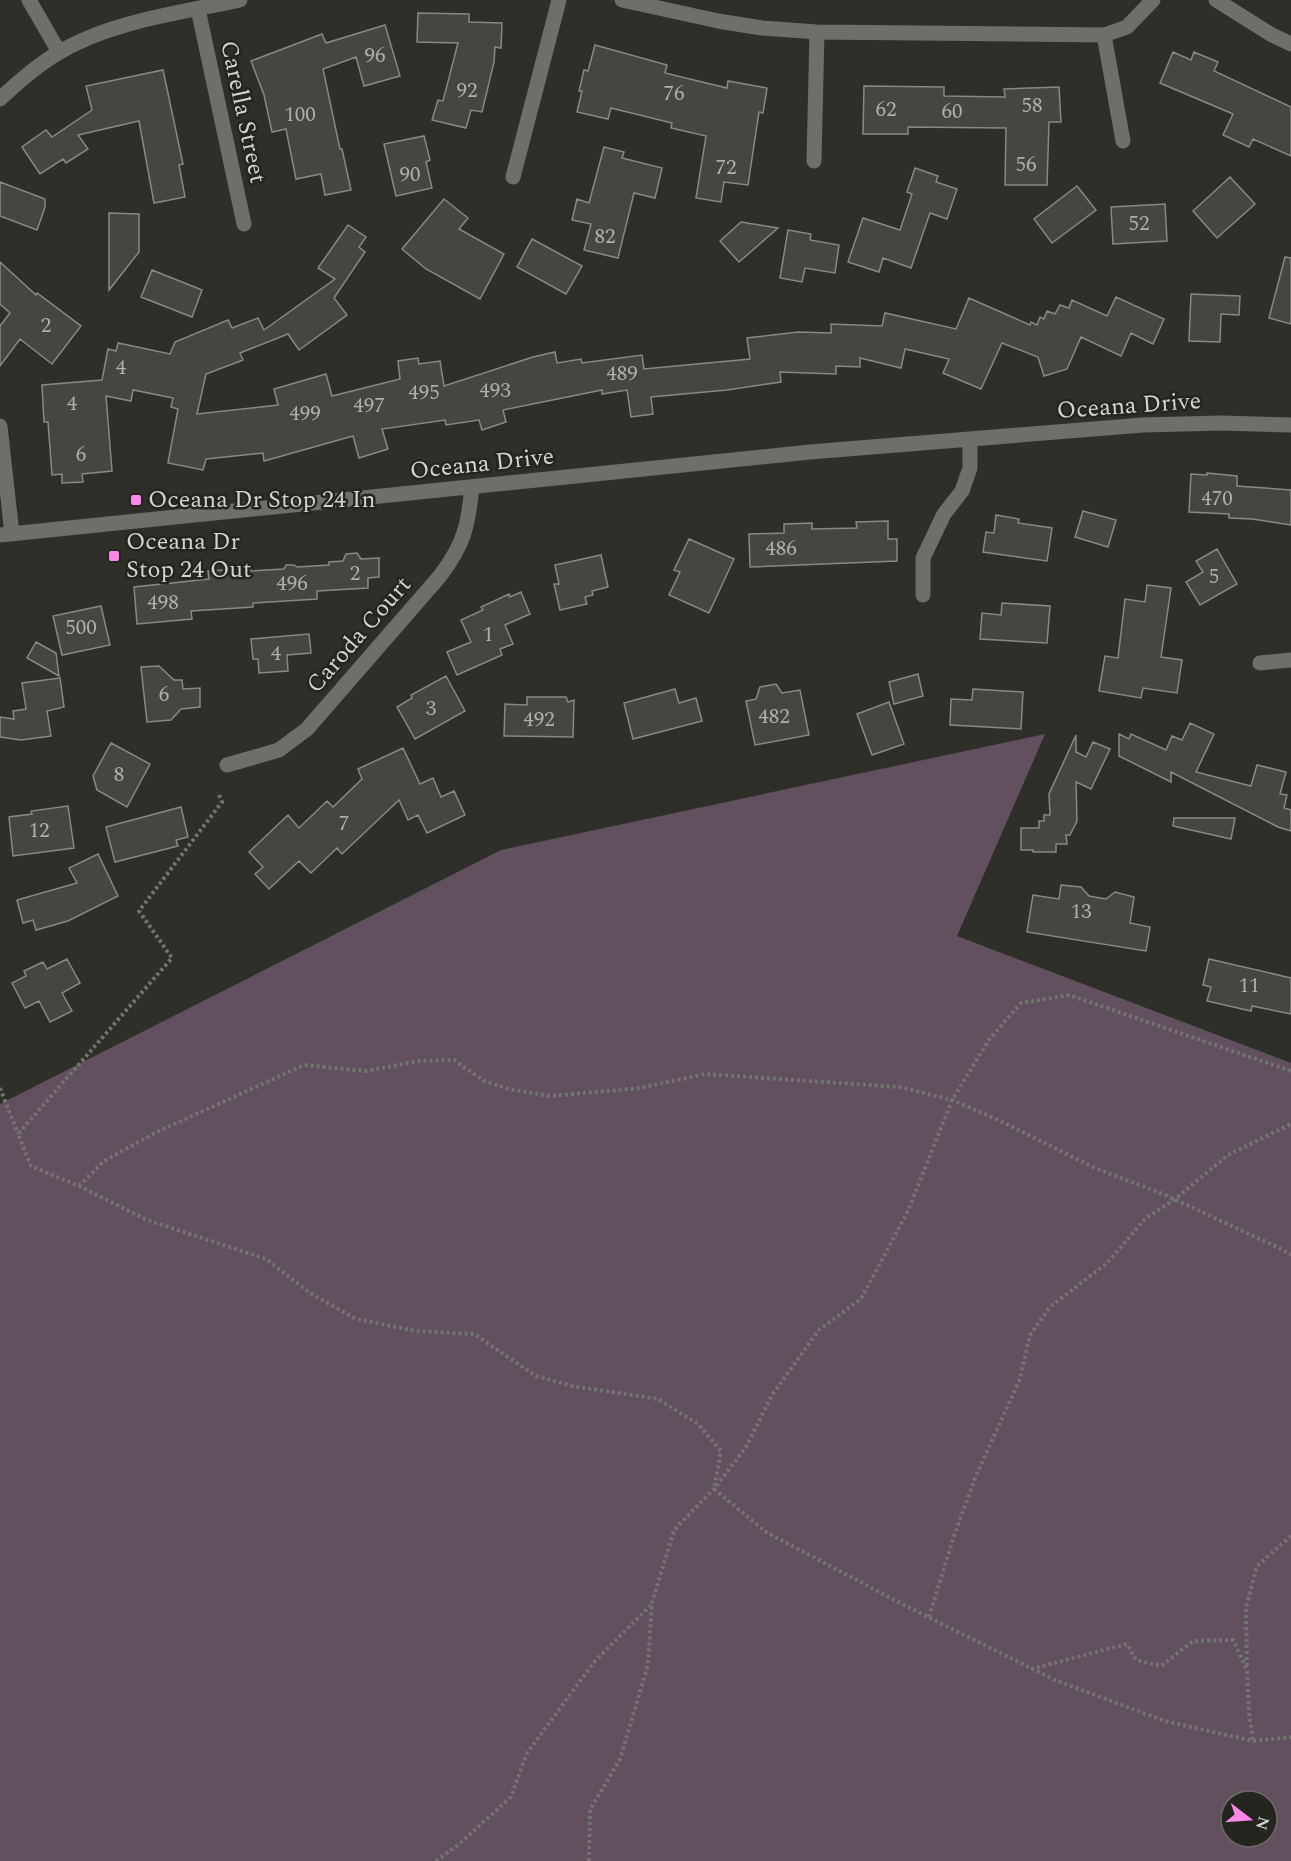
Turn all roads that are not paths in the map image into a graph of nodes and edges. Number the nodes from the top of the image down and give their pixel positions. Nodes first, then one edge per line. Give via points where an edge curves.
1 (29, 0) edge
2 (240, 0) edge
3 (559, 0) edge
4 (622, 0) edge
5 (1153, 0) edge
6 (1216, 0) edge
7 (198, 9) junction
8 (817, 32) junction
9 (1104, 35) junction
10 (1291, 44) edge
11 (59, 52) junction
12 (0, 99) edge
13 (1123, 141) dead end
14 (814, 161) dead end
15 (513, 177) dead end
16 (244, 224) dead end
17 (1291, 425) edge
18 (0, 426) edge
19 (970, 439) junction
20 (472, 488) junction
21 (6, 534) edge
22 (923, 595) dead end
23 (1291, 660) edge
24 (1260, 663) dead end
25 (227, 765) dead end

1 - 11 street
2 - 7 street
3 - 15 street
4 - 8 street via 718,21
5 - 9 street via 1127,27
6 - 10 street
7 - 11 street via 135,23
7 - 16 street, Carella Street
8 - 9 street
8 - 14 street
9 - 13 street
11 - 12 street via 30,71
17 - 19 street, Oceana Drive via 1143,425
18 - 21 street
19 - 20 street, Oceana Drive
19 - 22 street via 970,468 962,491 944,514 923,558
20 - 21 street, Oceana Drive
20 - 25 street, Caroda Court via 463,541 453,559 307,729 279,750
23 - 24 street

